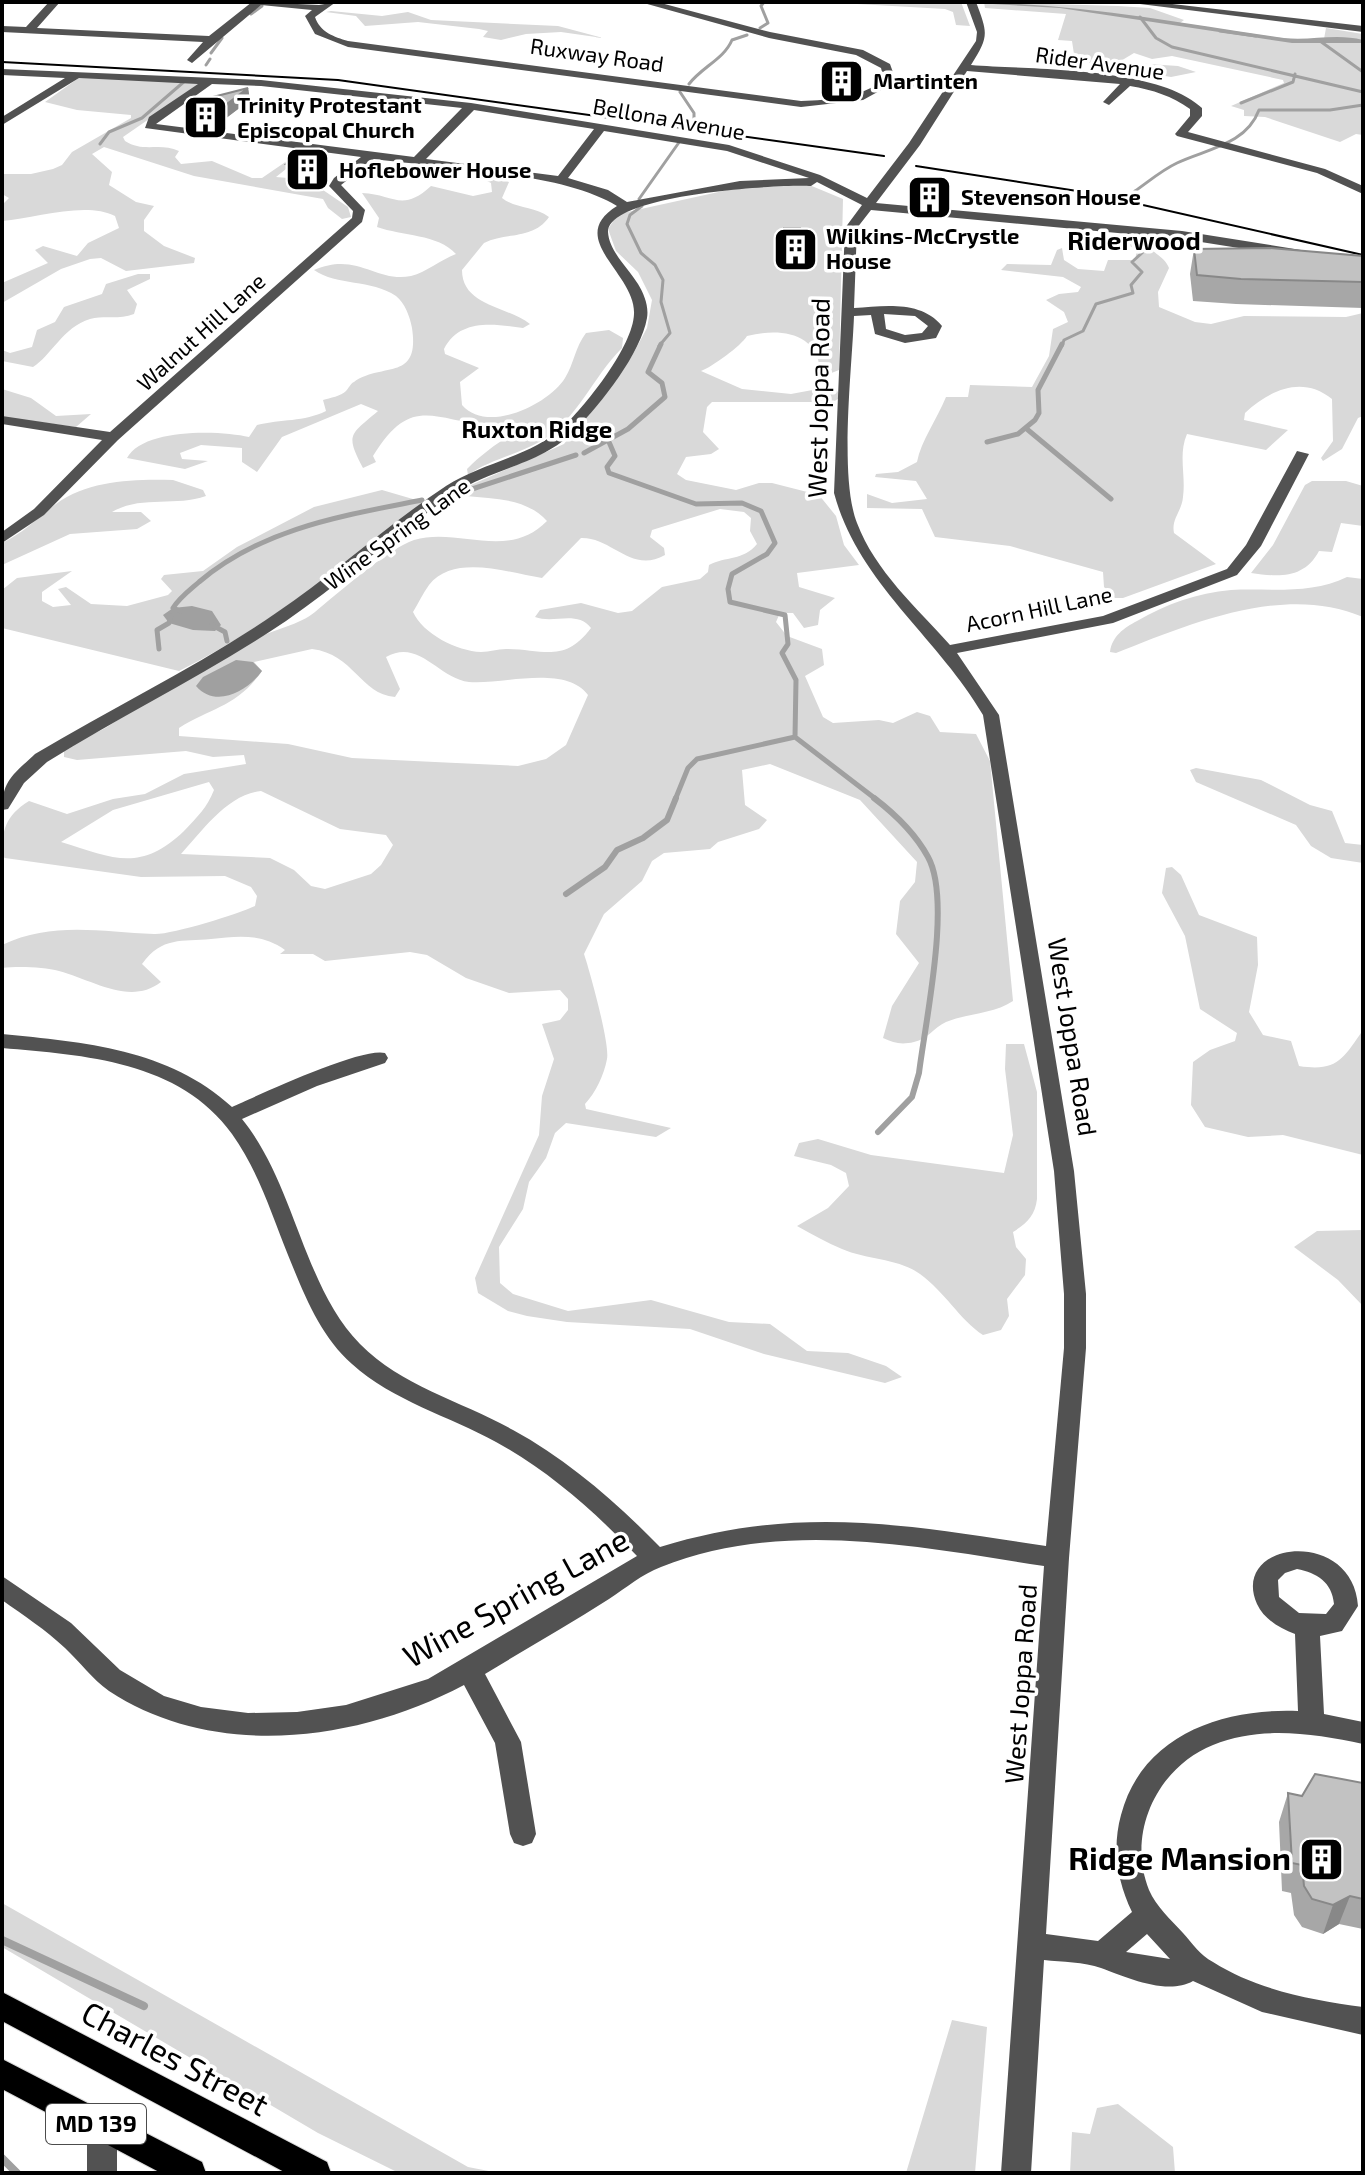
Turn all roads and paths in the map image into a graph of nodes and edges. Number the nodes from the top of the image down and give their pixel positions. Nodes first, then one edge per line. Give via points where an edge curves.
1 (55, 2) edge
2 (260, 2) edge
3 (331, 2) edge
4 (645, 2) edge
5 (1129, 2) edge
6 (972, 4) edge
7 (317, 8) junction
8 (2, 29) edge
9 (1363, 29) edge
10 (29, 30) junction
11 (211, 39) junction
12 (192, 60) dead end
13 (963, 68) junction
14 (2, 72) edge
15 (78, 75) junction
16 (211, 80) junction
17 (890, 81) junction
18 (1127, 83) junction
19 (952, 87) junction
20 (1109, 102) dead end
21 (471, 106) junction
22 (2, 122) edge
23 (602, 126) junction
24 (372, 155) junction
25 (417, 161) junction
26 (561, 180) junction
27 (825, 181) junction
28 (1363, 190) edge
29 (866, 204) junction
30 (625, 206) junction
31 (1312, 257) edge
32 (849, 312) junction
33 (877, 312) dead end
34 (2, 420) edge
35 (113, 437) junction
36 (1302, 454) dead end
37 (2, 539) edge
38 (949, 650) junction
39 (2, 805) edge
40 (2, 1041) edge
41 (378, 1058) dead end
42 (230, 1116) junction
43 (655, 1558) junction
44 (1057, 1558) junction
45 (2, 1586) edge
46 (1307, 1628) dead end
47 (470, 1671) junction
48 (1311, 1721) junction
49 (1363, 1733) edge
50 (523, 1834) dead end
51 (1148, 1915) junction
52 (1032, 1945) junction
53 (1103, 1955) junction
54 (1193, 1964) junction
55 (2, 2006) edge
56 (1363, 2021) edge
57 (2, 2073) edge
58 (102, 2127) junction
59 (102, 2173) edge
60 (191, 2173) edge
61 (316, 2173) edge
62 (1016, 2173) edge

1 - 10 street
2 - 7 street
2 - 11 street
3 - 7 street
4 - 17 street via 859,52 886,66
5 - 9 street via 1297,16
6 - 13 street, West Joppa Road via 982,37
7 - 17 street, Ruxway Road via 311,24 348,44 801,104 856,98
8 - 10 street
10 - 11 street
11 - 12 street
13 - 18 street, Rider Avenue
13 - 19 street, West Joppa Road
14 - 15 street, Bellona Avenue
15 - 16 street, Bellona Avenue
15 - 22 street
16 - 21 street, Bellona Avenue
16 - 24 street via 149,126
17 - 19 street
18 - 20 street
18 - 28 street, Rider Avenue via 1165,91 1196,108 1181,134 1321,171
19 - 29 street, West Joppa Road
21 - 23 street, Bellona Avenue
21 - 25 street
23 - 26 street
23 - 27 street, Bellona Avenue via 729,148
24 - 25 street
24 - 35 street, Walnut Hill Lane via 335,186 359,210 358,219
25 - 26 street
26 - 30 street via 604,193
27 - 29 street, Bellona Avenue
27 - 30 street via 744,182
29 - 31 street, Bellona Avenue via 1200,237
29 - 32 street, West Joppa Road via 849,240
30 - 39 street, Wine Spring Lane via 609,213 600,231 641,298 638,328 571,427 448,491 255,635 41,758 17,780
32 - 33 street
32 - 38 street, West Joppa Road via 843,502 875,567
34 - 35 street
35 - 37 street, Walnut Hill Lane via 39,512
36 - 38 street, Acorn Hill Lane via 1253,546 1232,572 1107,620
38 - 44 street, West Joppa Road via 982,698 997,739 1064,1171 1075,1348
40 - 42 street via 138,1063 189,1086
41 - 42 street
42 - 43 street via 264,1172 332,1329 362,1360 420,1397 502,1434 561,1472
43 - 44 street, Wine Spring Lane via 758,1533 829,1527 897,1532
43 - 47 street, Wine Spring Lane
44 - 52 street, West Joppa Road
45 - 47 street, Wine Spring Lane via 69,1636 118,1684 199,1716 311,1724 425,1692
46 - 48 street
47 - 50 street via 508,1742
48 - 49 street
48 - 51 street via 1241,1725 1185,1746 1151,1773 1133,1811 1131,1841 1134,1884
51 - 53 street
51 - 54 street
52 - 53 street
52 - 62 street, West Joppa Road
53 - 54 street via 1123,1965 1180,1974
54 - 56 street via 1254,1995
55 - 61 main road, Charles Street / MD 139
57 - 58 main road, MD 139
58 - 59 street
58 - 60 main road, MD 139

